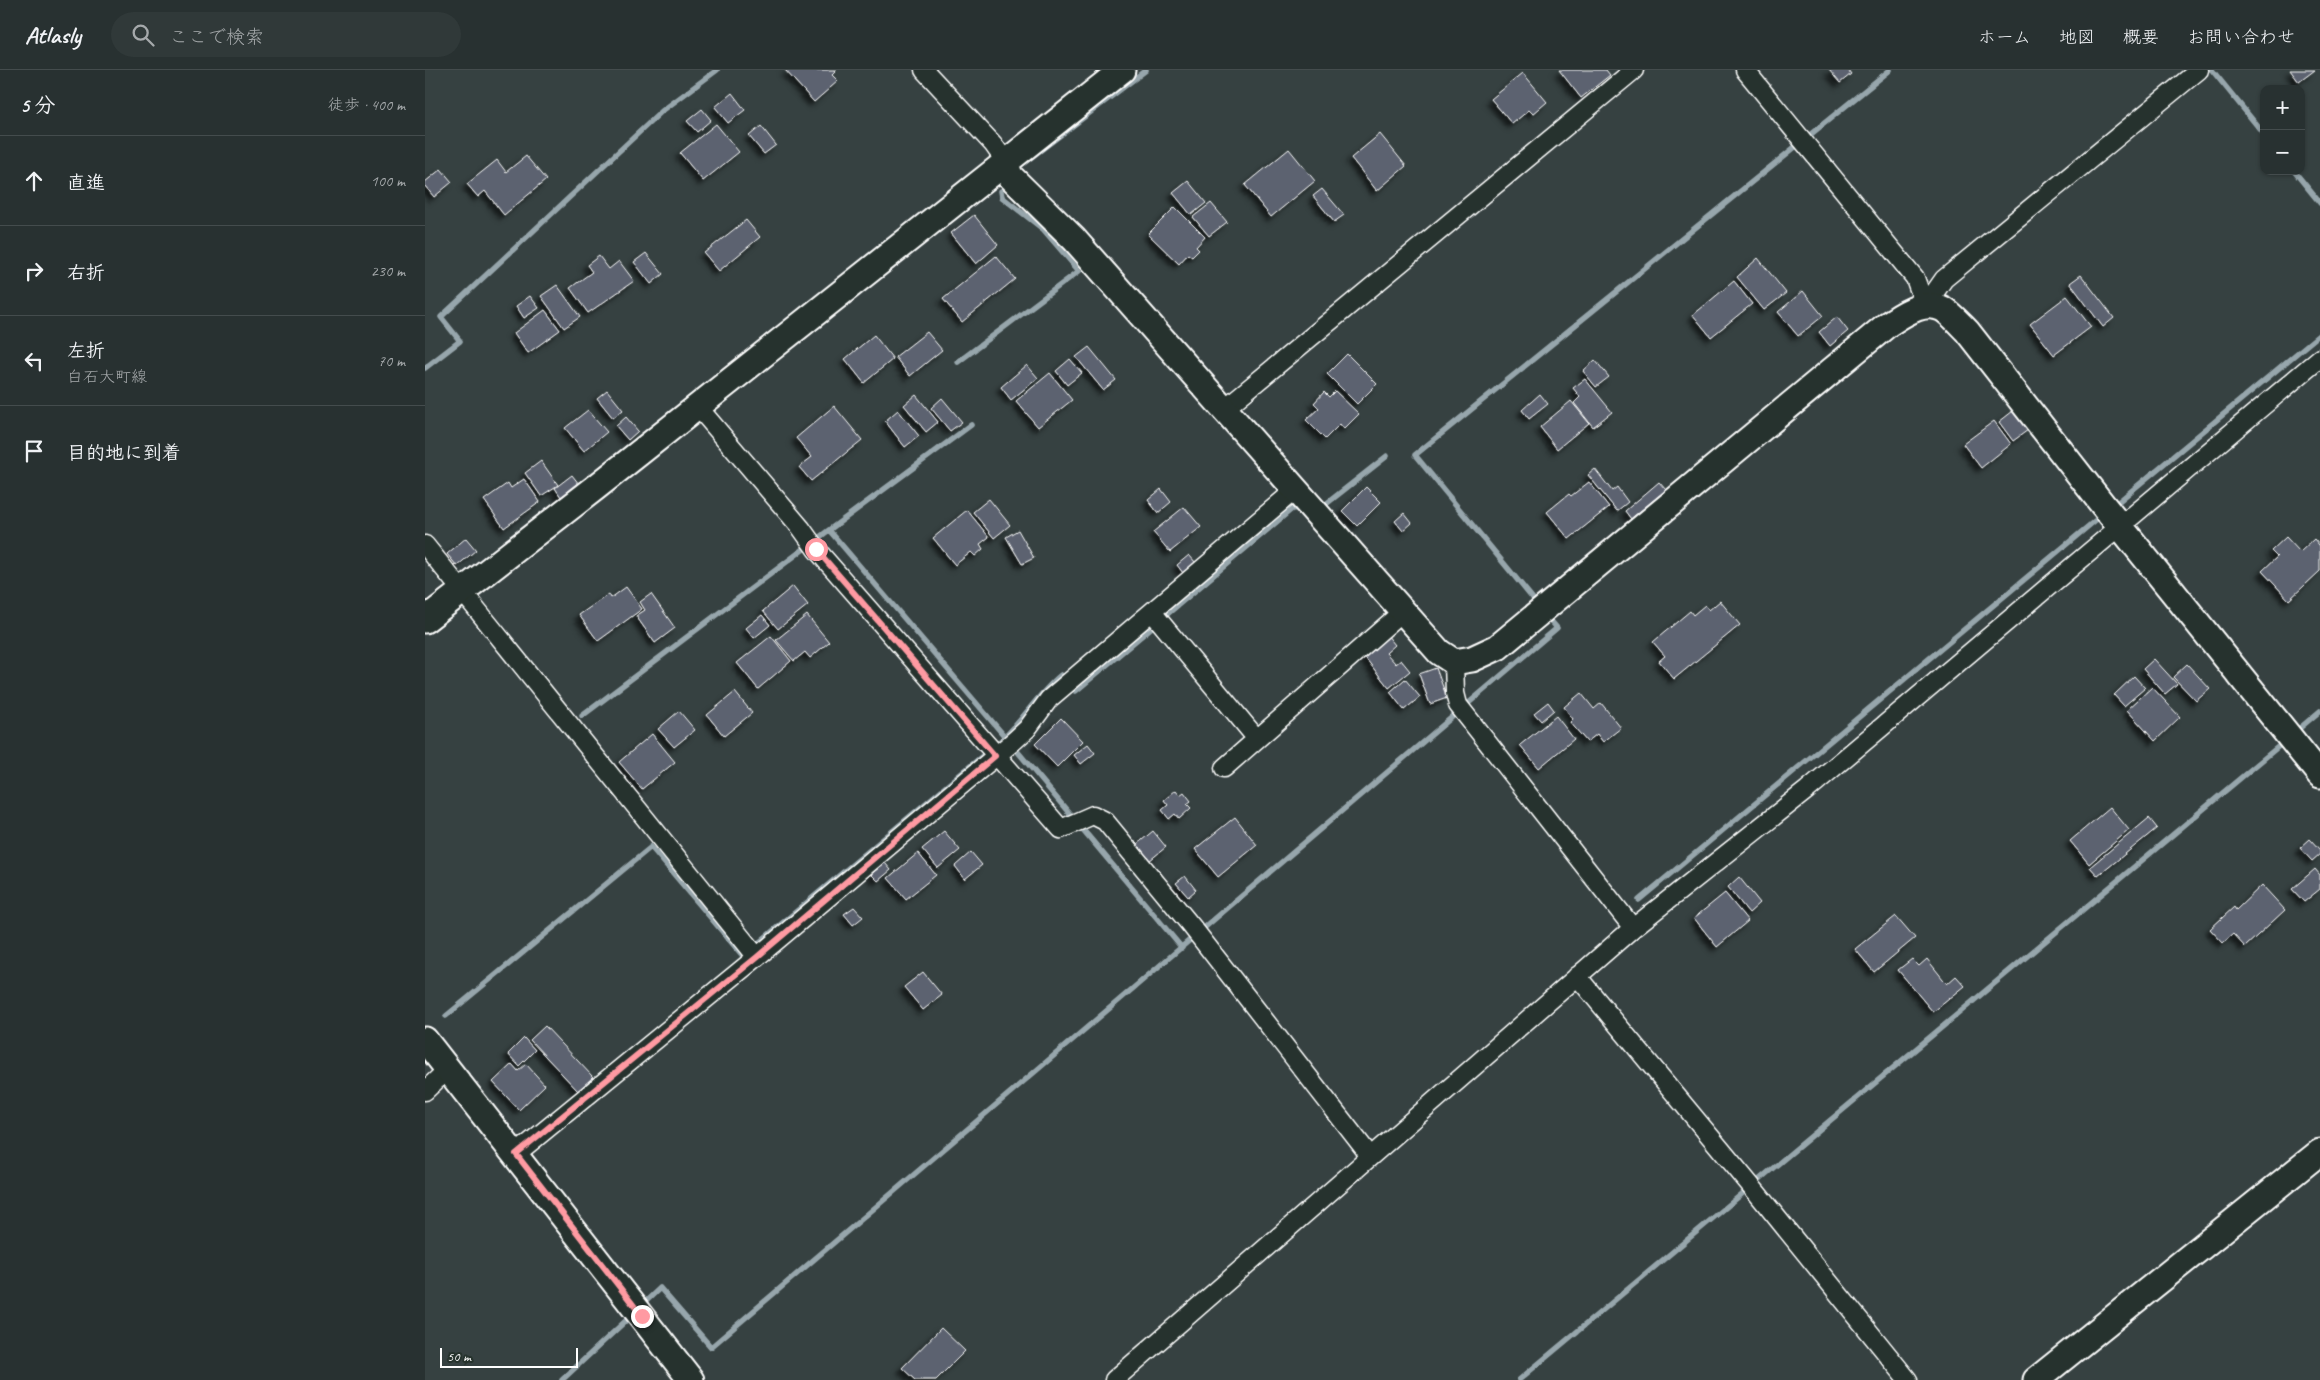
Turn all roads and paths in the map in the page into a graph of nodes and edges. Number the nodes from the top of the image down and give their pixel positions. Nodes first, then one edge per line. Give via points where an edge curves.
1 (924, 70) edge
2 (1122, 70) edge
3 (1634, 70) edge
4 (1745, 70) edge
5 (2199, 70) edge
6 (1005, 161) junction
7 (1925, 306) junction
8 (2320, 358) edge
9 (698, 407) junction
10 (1224, 409) junction
11 (1305, 501) junction
12 (2111, 515) junction
13 (425, 545) edge
14 (460, 591) junction
15 (1402, 612) junction
16 (1157, 619) junction
17 (425, 620) edge
18 (1454, 662) junction
19 (1257, 739) junction
20 (1006, 747) junction
21 (1224, 768) dead end
22 (2320, 775) edge
23 (1633, 928) junction
24 (753, 952) junction
25 (1577, 976) junction
26 (425, 1040) edge
27 (448, 1069) junction
28 (425, 1091) edge
29 (2320, 1152) edge
30 (516, 1154) junction
31 (1370, 1156) junction
32 (691, 1380) edge
33 (1114, 1380) edge
34 (1908, 1380) edge
35 (2036, 1380) edge

1 - 6 street
2 - 6 street
3 - 10 street
4 - 7 street via 1915,278
5 - 7 street via 1944,279
6 - 9 street
6 - 10 street via 1009,176 1074,239
7 - 12 street via 1943,309 1967,331
7 - 18 street via 1911,310 1889,324 1498,648 1472,659
8 - 12 street
9 - 14 street
9 - 20 street via 816,549
10 - 11 street
11 - 15 street
11 - 16 street
12 - 22 street
12 - 23 street via 1807,790
13 - 14 street
14 - 17 street
14 - 24 street
15 - 18 street via 1439,652
15 - 19 street
16 - 19 street
16 - 20 street via 1049,699 1027,729
18 - 23 street via 1455,693 1461,710
19 - 21 street
20 - 24 street
20 - 31 street via 1061,829 1093,815 1105,821
23 - 25 street
24 - 30 street
25 - 31 street
25 - 34 street
26 - 27 street
27 - 28 street
27 - 30 street
29 - 35 street
30 - 32 street
31 - 33 street

